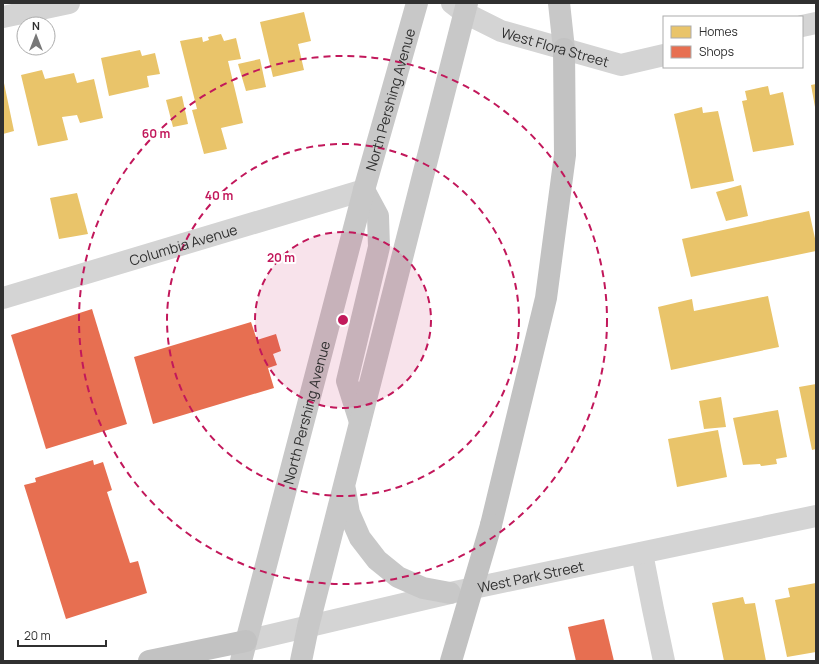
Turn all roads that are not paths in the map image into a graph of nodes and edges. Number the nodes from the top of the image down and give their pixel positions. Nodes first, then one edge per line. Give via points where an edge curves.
1 (69, 3) edge
2 (417, 3) edge
3 (559, 3) edge
4 (461, 6) edge
5 (3, 17) edge
6 (816, 23) edge
7 (803, 26) edge
8 (564, 49) junction
9 (663, 55) edge
10 (364, 190) junction
11 (3, 298) edge
12 (360, 422) junction
13 (344, 486) junction
14 (816, 516) edge
15 (642, 553) junction
16 (450, 593) junction
17 (308, 627) junction
18 (244, 651) edge
19 (150, 661) edge
20 (301, 661) edge
21 (452, 661) edge
22 (664, 661) edge

1 - 5 street
2 - 10 main road, North Pershing Avenue
3 - 8 main road
4 - 8 street, West Flora Street via 501,31
4 - 12 main road
6 - 7 street
8 - 9 street, West Flora Street via 621,65
8 - 21 highway, bridge via 565,155 546,298 491,525
10 - 11 street, Columbia Avenue
10 - 12 main road via 378,216 379,247 347,381
10 - 18 main road, North Pershing Avenue
12 - 13 main road
13 - 16 main road via 349,513 360,538 377,560 398,577 423,588
13 - 17 main road
14 - 15 street, West Park Street
15 - 16 street, West Park Street
15 - 22 street
16 - 17 street, West Park Street
17 - 18 street, West Park Street
17 - 20 main road
18 - 19 highway

